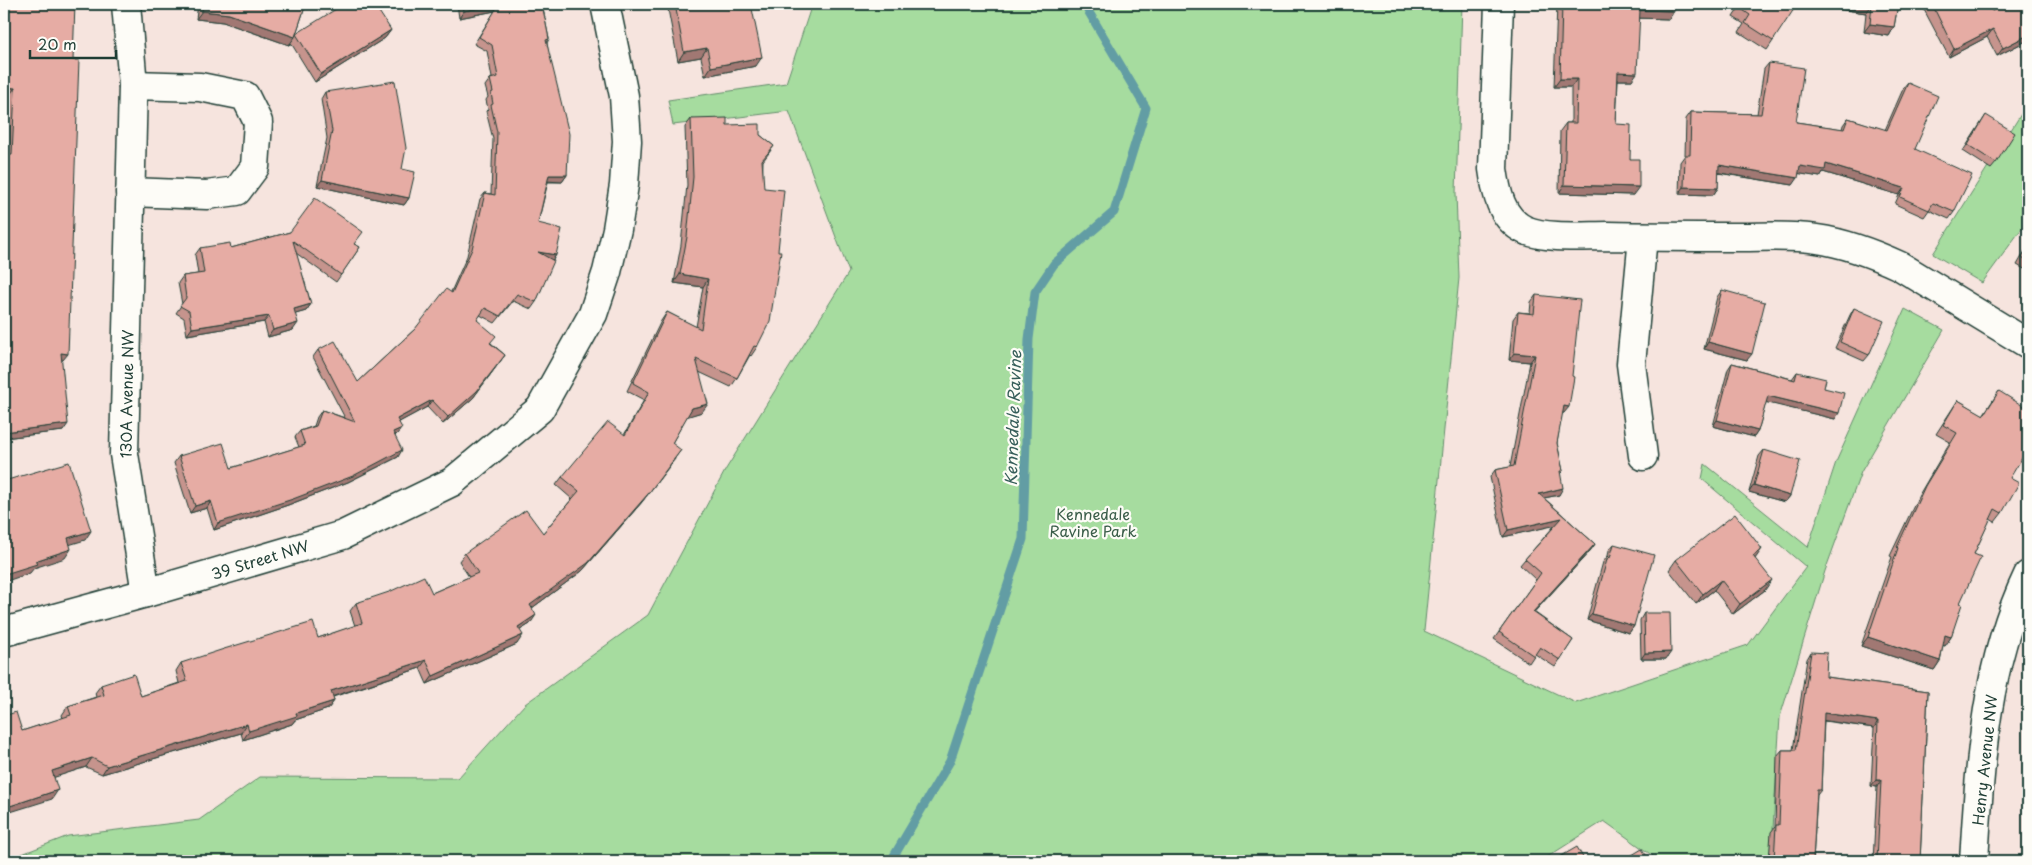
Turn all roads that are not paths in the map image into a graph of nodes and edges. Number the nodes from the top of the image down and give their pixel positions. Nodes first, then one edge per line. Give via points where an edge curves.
1 (126, 4) edge
2 (604, 4) edge
3 (1499, 4) edge
4 (133, 86) junction
5 (130, 192) junction
6 (1643, 237) junction
7 (2028, 344) edge
8 (1643, 456) dead end
9 (2028, 575) edge
10 (146, 593) junction
11 (4, 632) edge
12 (1974, 861) edge

1 - 4 street, 130A Avenue NW
2 - 10 street, 39 Street NW via 624,96 627,141 624,185 607,272 593,314 540,409 452,482 343,535
3 - 6 street via 1493,169 1497,193 1507,214 1524,230 1541,234
4 - 5 street, 130A Avenue NW
4 - 5 street via 200,88 245,96 258,122 255,167 237,191 206,195
5 - 10 street, 130A Avenue NW via 124,454
6 - 7 street via 1802,237 1839,244 1900,266
6 - 8 street via 1631,364
9 - 12 street, Henry Avenue NW via 2003,638 1988,703
10 - 11 street, 39 Street NW

